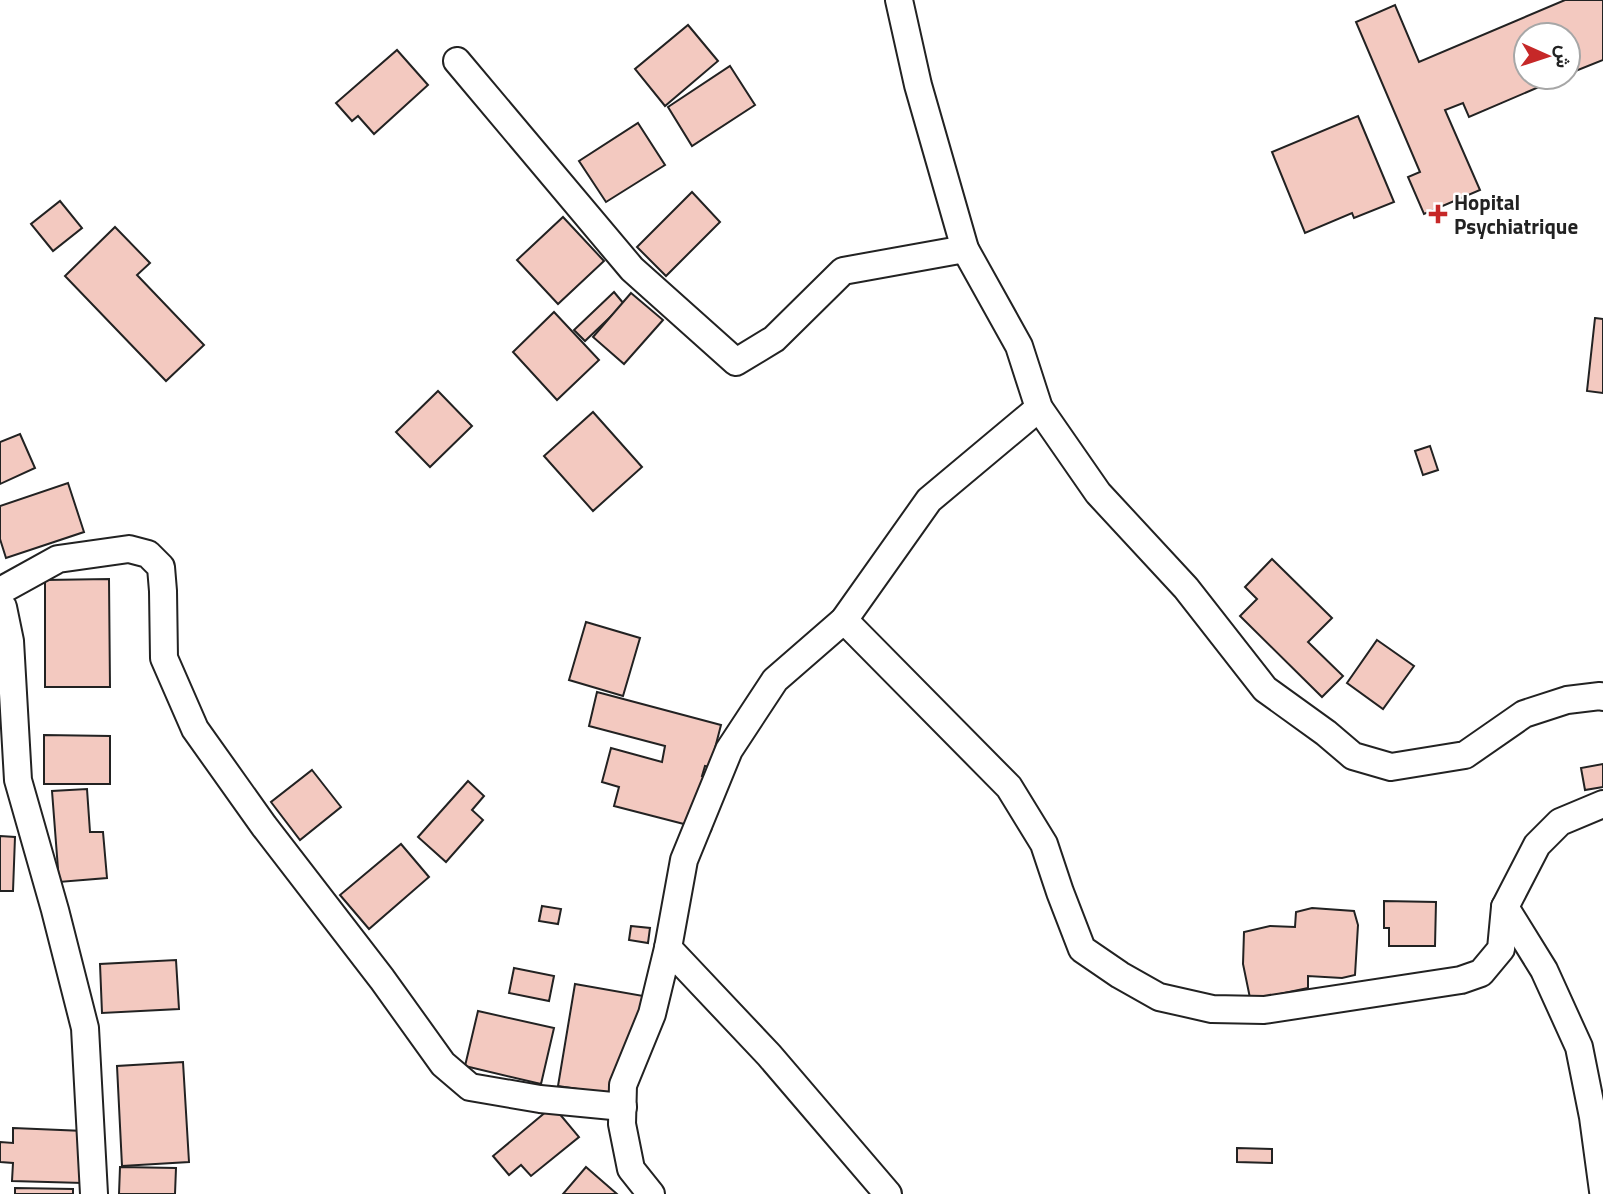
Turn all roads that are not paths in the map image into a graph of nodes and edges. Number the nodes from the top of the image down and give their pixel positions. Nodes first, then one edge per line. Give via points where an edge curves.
1 (899, 0) edge
2 (457, 61) dead end
3 (965, 249) junction
4 (1039, 408) junction
5 (0, 591) edge
6 (0, 604) edge
7 (844, 620) junction
8 (1603, 697) edge
9 (1603, 804) edge
10 (1505, 907) junction
11 (668, 948) junction
12 (623, 1107) junction
13 (1603, 1191) edge
14 (94, 1194) edge
15 (651, 1194) edge
16 (888, 1194) edge

1 - 3 street
2 - 3 street via 632,269 736,362 774,339 843,271
3 - 4 street via 1019,346
4 - 7 street via 929,500
4 - 8 street via 1098,493 1186,588 1265,689 1353,756 1391,767 1465,755 1524,714 1567,700
5 - 12 street via 58,559 129,549 148,554 161,567 164,658 195,729 443,1064 470,1087
6 - 14 street via 10,641 18,780 85,1028
7 - 10 street via 1009,788 1044,844 1082,949 1160,997 1212,1009 1264,1010 1461,980 1481,973 1502,949
7 - 11 street via 775,680 729,751 684,860
9 - 10 street via 1560,822 1537,845
10 - 13 street via 1544,970 1579,1047
11 - 12 street via 652,1014 624,1085
11 - 16 street via 769,1055
12 - 15 street via 631,1168

